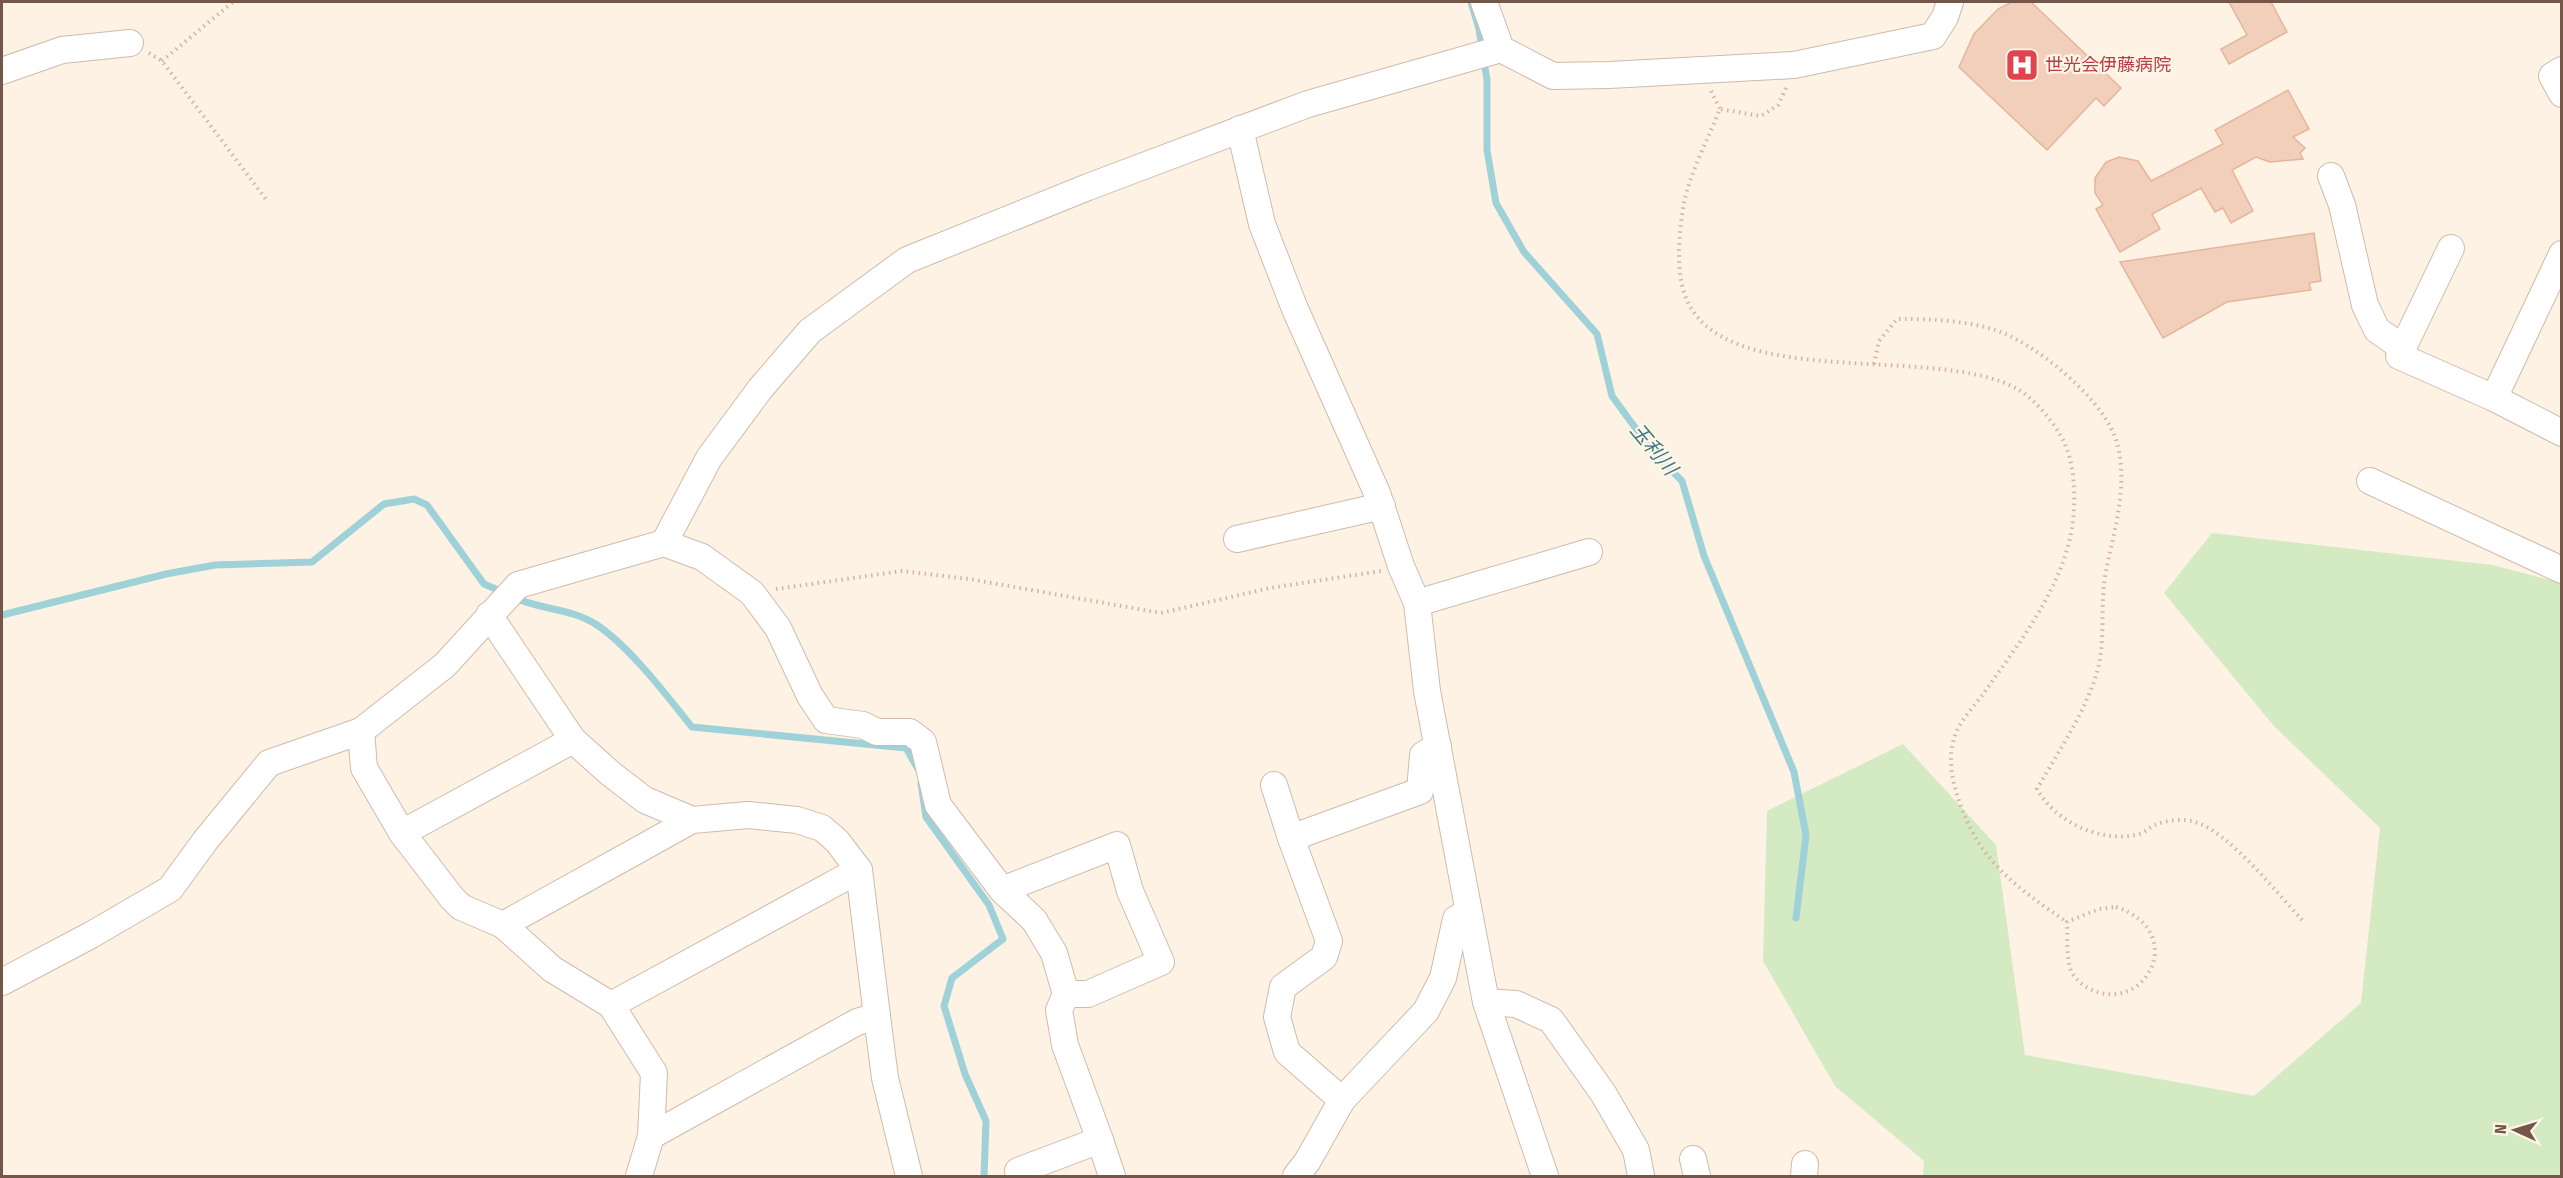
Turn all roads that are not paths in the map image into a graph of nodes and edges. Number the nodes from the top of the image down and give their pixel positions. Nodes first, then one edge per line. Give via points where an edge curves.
1 (1484, 2) edge
2 (1950, 2) edge
3 (130, 43) road end
4 (1501, 50) junction
5 (2562, 70) edge
6 (2, 71) edge
7 (2562, 94) edge
8 (1240, 129) junction
9 (2331, 176) dead end
10 (2451, 248) dead end
11 (2562, 254) edge
12 (2403, 348) junction
13 (2494, 398) junction
14 (2562, 433) edge
15 (2370, 481) dead end
16 (1382, 506) junction
17 (1237, 538) dead end
18 (664, 543) junction
19 (1589, 552) dead end
20 (2562, 570) edge
21 (1417, 603) junction
22 (489, 615) junction
23 (361, 731) junction
24 (573, 740) junction
25 (1438, 746) junction
26 (1274, 785) dead end
27 (692, 820) junction
28 (402, 833) junction
29 (1291, 838) junction
30 (859, 870) junction
31 (1002, 890) junction
32 (1468, 912) junction
33 (503, 925) junction
34 (2, 982) edge
35 (1066, 994) junction
36 (1486, 1002) junction
37 (611, 1005) junction
38 (877, 1016) junction
39 (1342, 1100) junction
40 (651, 1136) junction
41 (1100, 1140) junction
42 (1018, 1171) dead end
43 (639, 1176) edge
44 (909, 1176) edge
45 (1112, 1176) edge
46 (1296, 1176) edge
47 (1545, 1176) edge
48 (1641, 1176) edge

1 - 4 street
2 - 4 street via 1933,36 1794,65 1553,76
3 - 6 street via 62,50
4 - 8 street via 1308,104
5 - 7 street via 2552,76
8 - 16 street via 1262,224 1299,319
8 - 18 street via 907,260 810,331 760,389 708,458
9 - 12 street via 2342,205 2365,305 2377,330
10 - 12 street
11 - 13 street
12 - 13 street via 2399,356
13 - 14 street
15 - 20 street
16 - 17 street
16 - 21 street
18 - 22 street via 518,585
18 - 31 street via 702,557 752,593 778,628 810,696 826,720 862,725 877,732 910,732 923,742 938,805
19 - 21 street
21 - 25 street
22 - 23 street via 445,665
22 - 24 street
23 - 28 street via 364,768
23 - 34 street via 269,763 170,889
24 - 27 street via 645,800
24 - 28 street
25 - 29 street via 1423,755 1420,791
25 - 32 street
26 - 29 street
27 - 30 street via 748,815 797,820 822,828
27 - 33 street
28 - 33 street via 461,907
29 - 39 street via 1329,941 1324,957 1283,987 1277,1017 1287,1052
30 - 37 street
30 - 38 street
31 - 35 street via 1034,920 1054,953
31 - 35 street via 1117,845 1130,891 1161,962 1088,994
32 - 36 street
32 - 39 street via 1456,919 1443,978 1426,1011
33 - 37 street via 552,969
35 - 41 street via 1059,1010 1065,1045
36 - 47 street
36 - 48 street via 1516,1004 1551,1020 1603,1093 1636,1150
37 - 40 street via 654,1073
38 - 40 street via 857,1022
38 - 44 street via 885,1078
39 - 46 street
40 - 43 street
41 - 42 street
41 - 45 street

